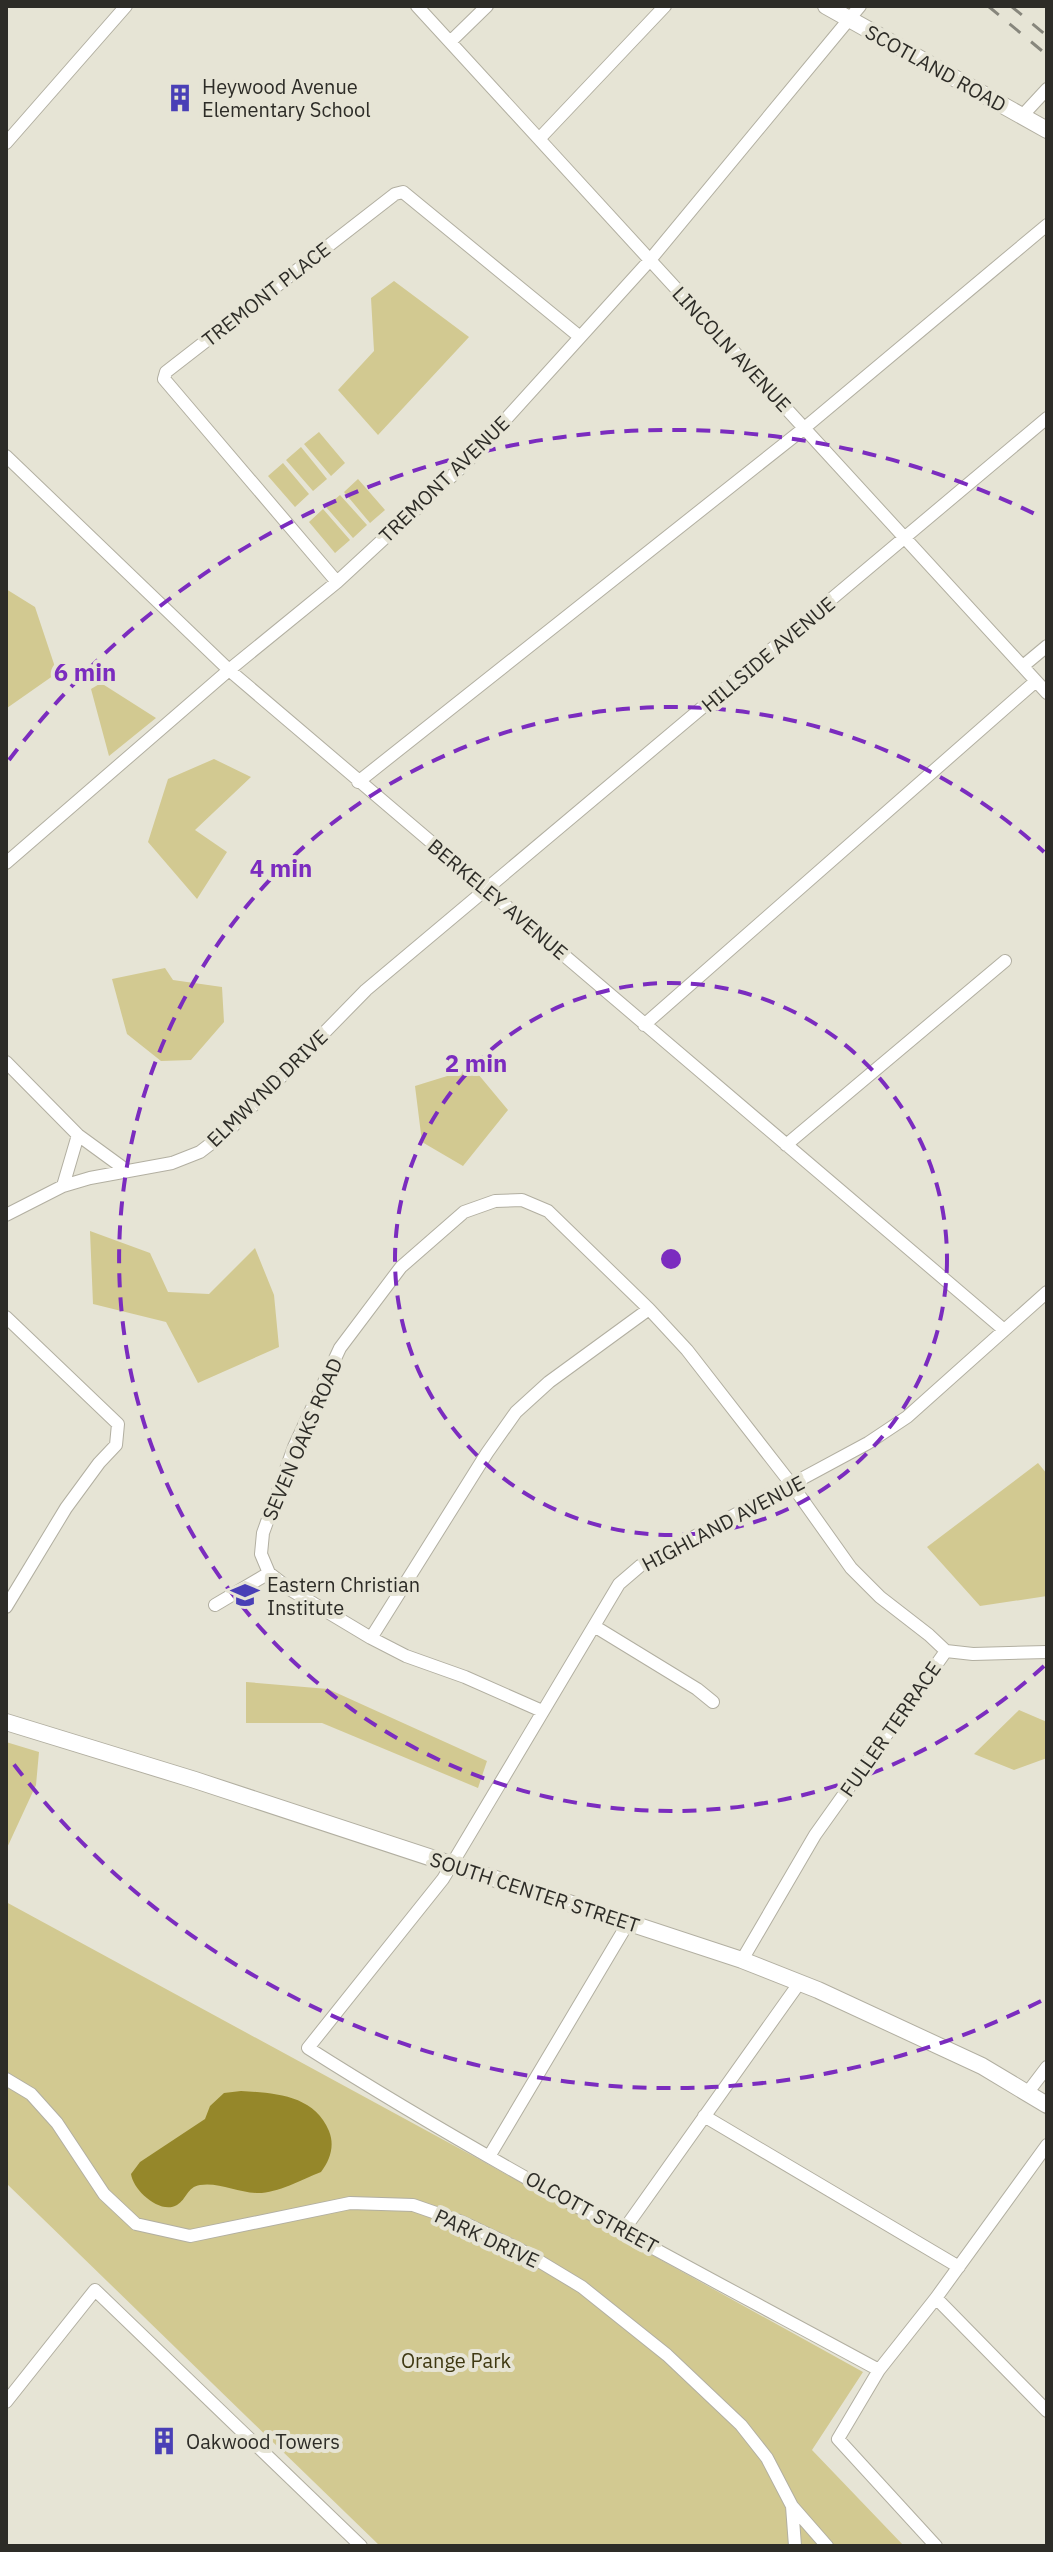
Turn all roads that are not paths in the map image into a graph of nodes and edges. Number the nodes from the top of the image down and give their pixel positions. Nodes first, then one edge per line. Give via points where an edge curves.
1 (126, 6) edge
2 (417, 6) edge
3 (487, 6) edge
4 (665, 6) edge
5 (826, 6) edge
6 (855, 13) edge
7 (450, 42) junction
8 (1047, 86) edge
9 (1022, 116) junction
10 (1047, 130) edge
11 (539, 139) junction
12 (6, 143) edge
13 (1047, 225) edge
14 (650, 260) junction
15 (580, 337) junction
16 (1047, 418) edge
17 (805, 428) junction
18 (6, 456) edge
19 (906, 538) junction
20 (337, 582) junction
21 (1047, 646) edge
22 (1023, 666) junction
23 (229, 670) junction
24 (1036, 681) junction
25 (1047, 693) edge
26 (358, 782) junction
27 (6, 863) edge
28 (488, 889) junction
29 (1005, 961) dead end
30 (644, 1025) junction
31 (6, 1062) edge
32 (78, 1135) junction
33 (786, 1145) junction
34 (126, 1170) junction
35 (63, 1186) junction
36 (6, 1215) edge
37 (1047, 1292) edge
38 (649, 1309) junction
39 (6, 1317) edge
40 (1003, 1329) junction
41 (792, 1485) junction
42 (269, 1573) junction
43 (215, 1605) dead end
44 (6, 1607) edge
45 (594, 1626) junction
46 (371, 1638) junction
47 (946, 1651) junction
48 (1047, 1652) edge
49 (713, 1702) dead end
50 (542, 1711) junction
51 (6, 1722) edge
52 (451, 1865) junction
53 (628, 1923) junction
54 (742, 1960) junction
55 (800, 1982) junction
56 (308, 2048) joint
57 (1047, 2067) edge
58 (6, 2079) edge
59 (1028, 2092) junction
60 (1047, 2105) edge
61 (704, 2116) junction
62 (1047, 2145) edge
63 (490, 2155) junction
64 (623, 2231) junction
65 (959, 2267) junction
66 (936, 2298) junction
67 (879, 2370) junction
68 (6, 2402) edge
69 (1047, 2411) edge
70 (792, 2506) junction
71 (361, 2546) edge
72 (795, 2546) edge
73 (827, 2546) edge
74 (936, 2546) edge

1 - 12 street
2 - 7 street, LINCOLN AVENUE
3 - 7 street
4 - 11 street
5 - 6 main road, SCOTLAND ROAD
6 - 9 main road, SCOTLAND ROAD
6 - 14 street, TREMONT AVENUE
7 - 11 street, LINCOLN AVENUE
8 - 9 street
9 - 10 main road, SCOTLAND ROAD
11 - 14 street, LINCOLN AVENUE
13 - 17 street
14 - 15 street, TREMONT AVENUE
14 - 17 street, LINCOLN AVENUE
15 - 20 street, TREMONT AVENUE via 467,462
15 - 20 street, TREMONT PLACE via 403,192 166,372 164,379
16 - 19 street, HILLSIDE AVENUE
17 - 19 street, LINCOLN AVENUE
17 - 26 street
18 - 23 street, BERKELEY AVENUE
19 - 22 street, LINCOLN AVENUE
19 - 28 street, HILLSIDE AVENUE
20 - 23 street, TREMONT AVENUE
21 - 22 street
22 - 24 street, LINCOLN AVENUE
23 - 26 street, BERKELEY AVENUE
23 - 27 street, TREMONT AVENUE
24 - 25 street, LINCOLN AVENUE
24 - 30 street
26 - 28 street, BERKELEY AVENUE
28 - 30 street, BERKELEY AVENUE
28 - 34 street, ELMWYND DRIVE via 366,990 230,1129 200,1152 172,1163
29 - 33 street
30 - 33 street, BERKELEY AVENUE
31 - 32 street
32 - 34 street
32 - 35 street
33 - 40 street, BERKELEY AVENUE
34 - 35 street, ELMWYND DRIVE
35 - 36 street, ELMWYND DRIVE
37 - 40 street, HIGHLAND AVENUE
38 - 41 street, SEVEN OAKS ROAD
38 - 42 street, SEVEN OAKS ROAD via 548,1211 522,1200 495,1201 464,1212 401,1267 340,1348 294,1447 263,1533 261,1554
38 - 46 street via 516,1412
39 - 44 street via 118,1424 116,1445 66,1508
40 - 41 street, HIGHLAND AVENUE via 907,1417
41 - 45 street, HIGHLAND AVENUE via 640,1566 619,1584
41 - 47 street, FULLER TERRACE via 851,1568
42 - 43 street
42 - 46 street
45 - 49 street
45 - 50 street, HIGHLAND AVENUE
46 - 50 street
47 - 48 street
47 - 54 street, FULLER TERRACE via 815,1835
50 - 52 street, HIGHLAND AVENUE
51 - 52 main road, SOUTH CENTER STREET
52 - 53 main road, SOUTH CENTER STREET
52 - 56 street, HIGHLAND AVENUE
53 - 54 main road, SOUTH CENTER STREET
53 - 63 street
54 - 55 main road, SOUTH CENTER STREET
55 - 59 main road, SOUTH CENTER STREET
55 - 61 street
56 - 63 street, OLCOTT STREET
57 - 59 street
58 - 70 street, PARK DRIVE via 31,2094 57,2123 104,2194 136,2224 190,2236 350,2203 413,2205 519,2249 582,2287 741,2425 774,2469
59 - 60 main road, SOUTH CENTER STREET
61 - 64 street
61 - 65 street
62 - 65 street
63 - 64 street, OLCOTT STREET
64 - 67 street, OLCOTT STREET
65 - 66 street
66 - 67 street
66 - 69 street
67 - 74 street via 838,2439
68 - 71 street via 95,2290
70 - 72 street, PARK DRIVE
70 - 73 street, PARK DRIVE

